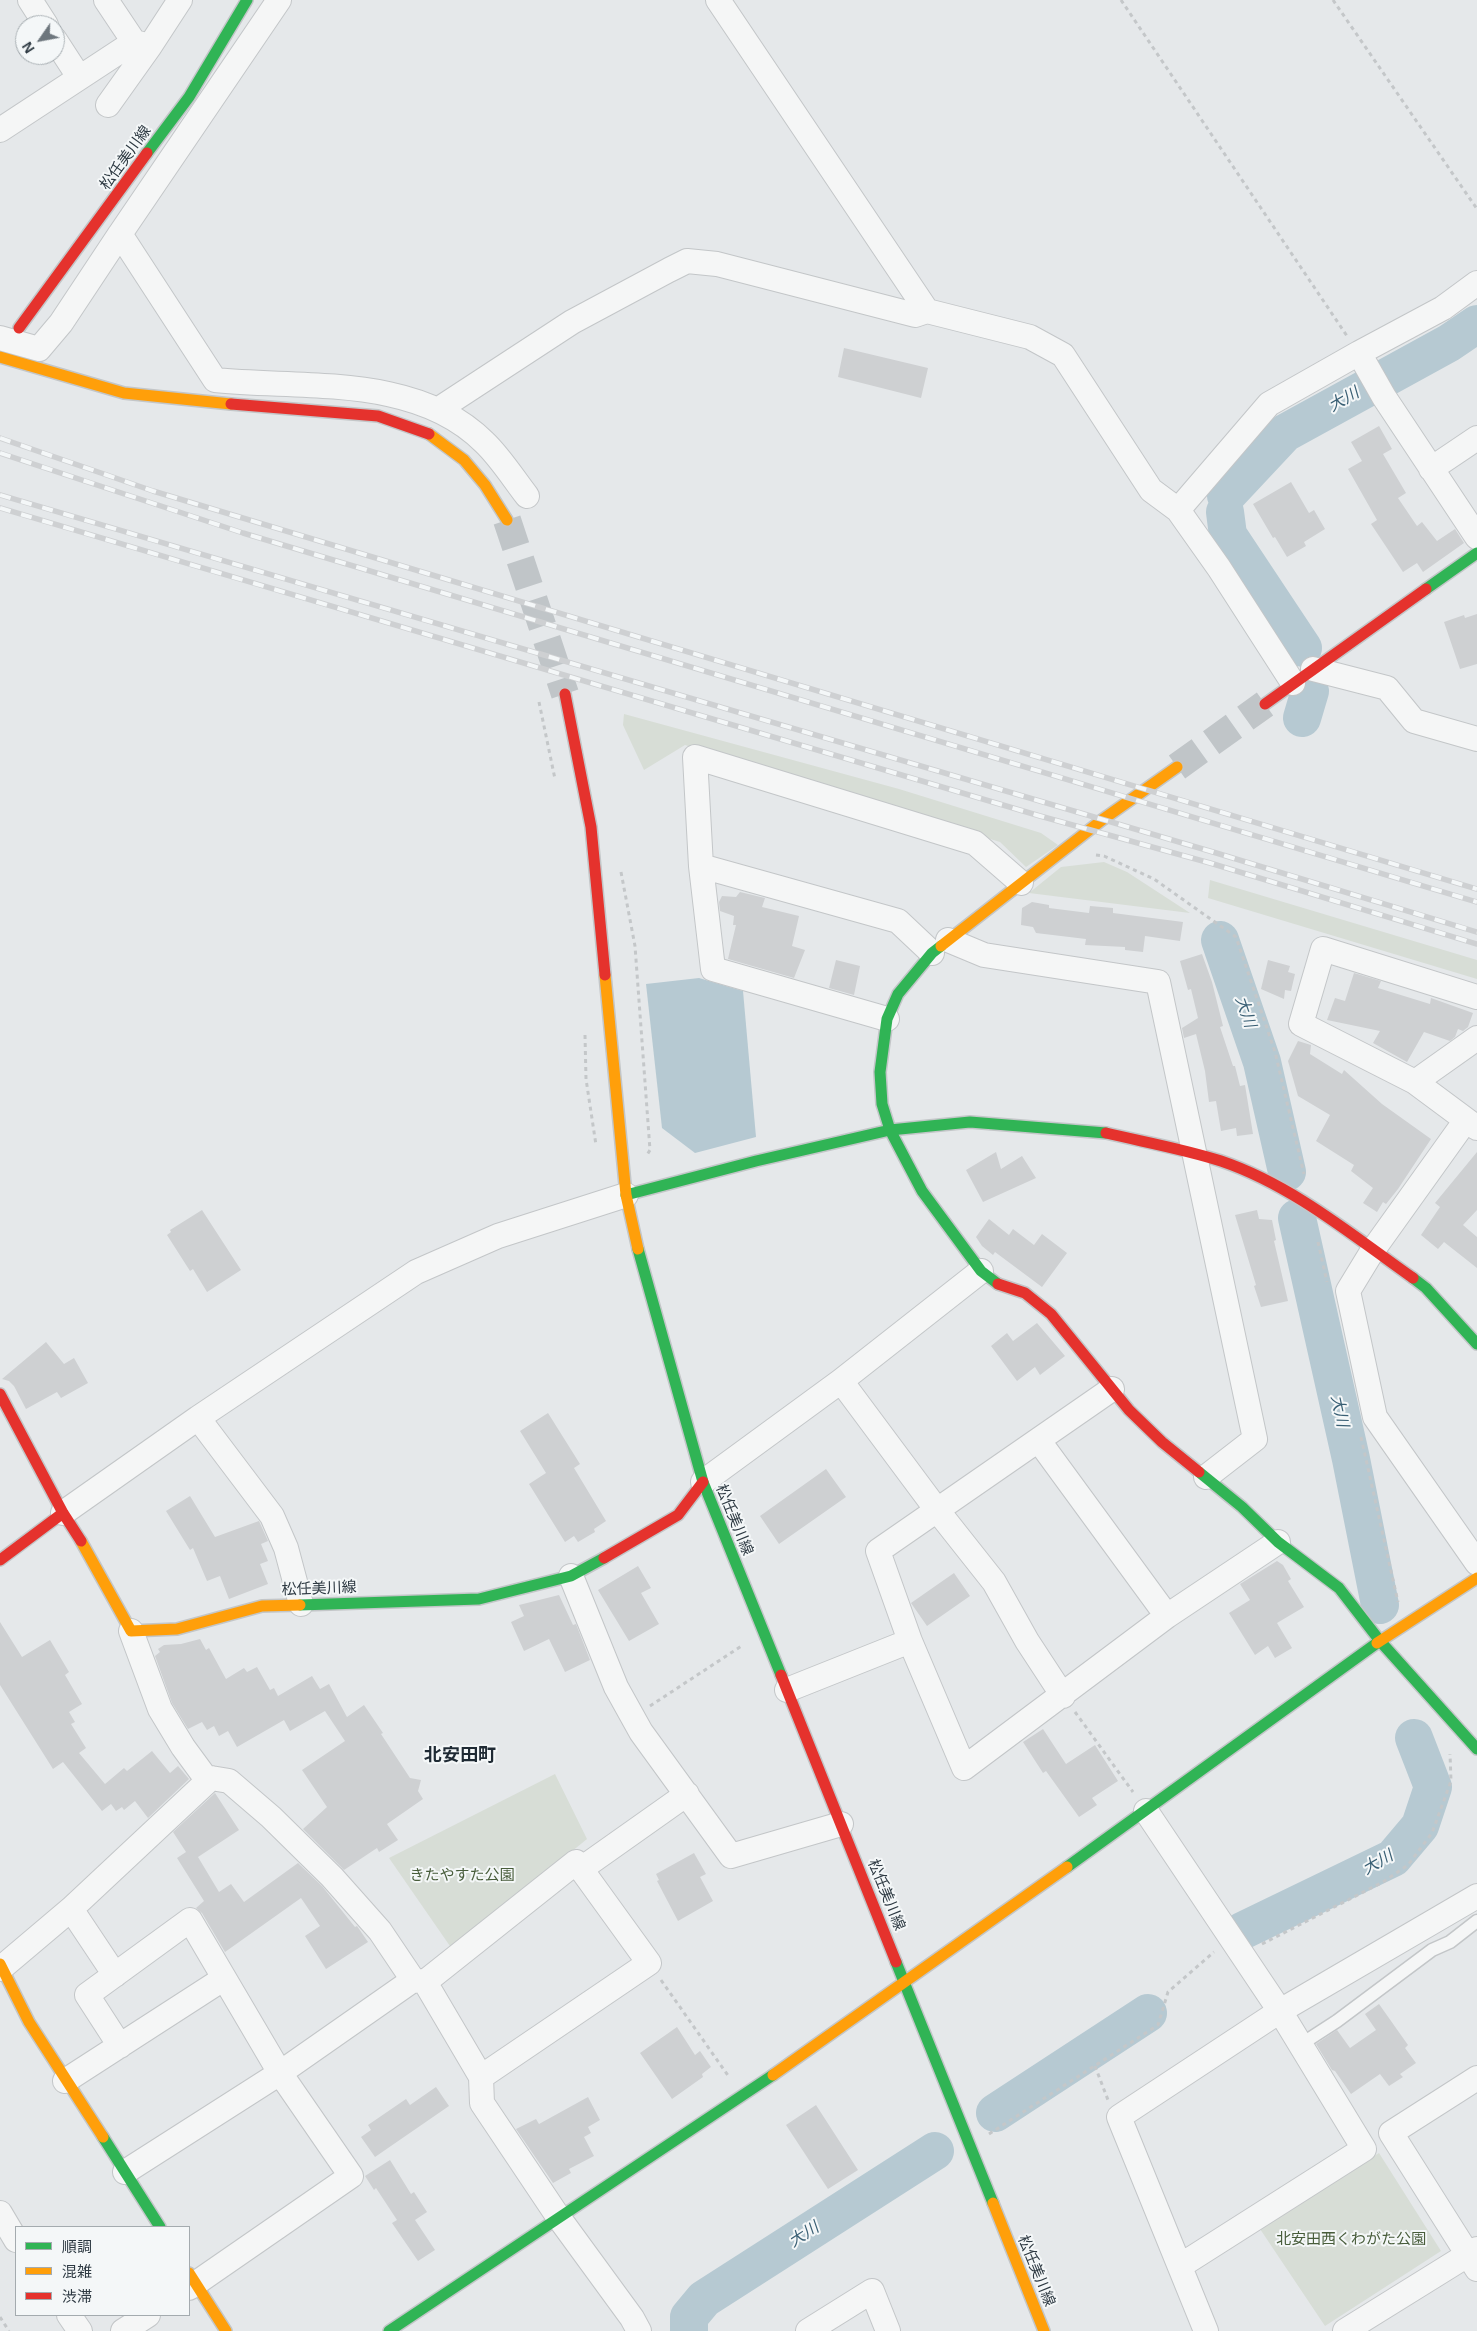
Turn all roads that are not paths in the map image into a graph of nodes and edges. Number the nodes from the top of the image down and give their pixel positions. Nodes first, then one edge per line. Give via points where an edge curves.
1 (30, 0) edge
2 (106, 0) edge
3 (180, 0) edge
4 (247, 0) edge
5 (279, 0) edge
6 (718, 0) edge
7 (40, 15) edge
8 (142, 44) junction
9 (65, 55) edge
10 (79, 77) junction
11 (108, 105) dead end
12 (0, 130) edge
13 (120, 234) junction
14 (1477, 282) edge
15 (927, 311) junction
16 (9, 333) edge
17 (1359, 353) junction
18 (0, 357) edge
19 (439, 408) junction
20 (1477, 438) edge
21 (1431, 469) junction
22 (527, 496) dead end
23 (1178, 510) junction
24 (506, 520) tunnel mouth
25 (1477, 537) edge
26 (1477, 553) edge
27 (1313, 669) junction
28 (1293, 683) junction
29 (565, 694) tunnel mouth
30 (1265, 704) tunnel mouth
31 (1477, 739) edge
32 (1177, 767) tunnel mouth
33 (701, 866) junction
34 (1021, 883) junction
35 (940, 946) junction
36 (1477, 997) edge
37 (887, 1019) junction
38 (1477, 1038) edge
39 (1414, 1082) junction
40 (1472, 1124) edge
41 (890, 1130) junction
42 (1193, 1154) junction
43 (626, 1195) junction
44 (1373, 1250) junction
45 (981, 1271) junction
46 (1477, 1344) edge
47 (841, 1381) junction
48 (1112, 1389) junction
49 (0, 1394) edge
50 (198, 1418) junction
51 (1039, 1441) junction
52 (1206, 1477) junction
53 (702, 1482) junction
54 (937, 1510) junction
55 (63, 1513) junction
56 (1278, 1542) junction
57 (0, 1560) edge
58 (1477, 1564) edge
59 (571, 1576) junction
60 (1477, 1578) edge
61 (301, 1604) junction
62 (1167, 1616) junction
63 (131, 1631) junction
64 (910, 1641) junction
65 (1380, 1641) junction
66 (787, 1690) junction
67 (1063, 1696) junction
68 (1477, 1749) edge
69 (211, 1778) junction
70 (687, 1794) junction
71 (1146, 1811) junction
72 (841, 1824) junction
73 (581, 1869) junction
74 (1477, 1896) edge
75 (71, 1909) junction
76 (1477, 1921) edge
77 (1416, 1932) junction
78 (1428, 1953) junction
79 (1, 1967) edge
80 (115, 1975) junction
81 (223, 1979) junction
82 (905, 1980) junction
83 (419, 1981) junction
84 (1280, 2011) junction
85 (1300, 2045) junction
86 (120, 2046) junction
87 (280, 2073) junction
88 (481, 2077) junction
89 (1477, 2078) edge
90 (66, 2081) junction
91 (125, 2172) junction
92 (0, 2213) edge
93 (559, 2218) junction
94 (159, 2226) edge
95 (15, 2239) edge
96 (15, 2242) edge
97 (0, 2253) edge
98 (1474, 2258) edge
99 (1180, 2266) junction
100 (191, 2282) edge
101 (70, 2316) edge
102 (146, 2316) edge
103 (80, 2331) edge
104 (123, 2331) edge
105 (226, 2331) edge
106 (390, 2331) edge
107 (640, 2331) edge
108 (808, 2331) edge
109 (888, 2331) edge
110 (1044, 2331) edge
111 (1206, 2331) edge
112 (1345, 2331) edge

1 - 7 street
2 - 8 street
3 - 8 street
4 - 16 street, 松任美川線 via 189,97
5 - 13 street
6 - 15 street
8 - 10 street
8 - 11 street
9 - 10 street
10 - 12 street
13 - 16 street via 61,323 39,349
13 - 19 street via 215,380 350,387
14 - 17 street via 1443,308
15 - 19 street via 914,315 717,264 687,262 572,322
15 - 23 street via 1030,337 1063,355 1151,490
17 - 21 street
17 - 23 street via 1269,404
18 - 24 street via 124,393 378,416 426,432 464,460 485,485
19 - 22 street via 484,442
20 - 21 street
21 - 25 street
23 - 28 street
26 - 27 street
27 - 28 street
27 - 31 street via 1387,688 1414,721
28 - 30 street
29 - 43 street via 591,827
32 - 34 street via 1120,806
33 - 34 street via 696,757 975,843
33 - 35 street via 898,921
33 - 37 street via 713,969
34 - 35 street
35 - 37 street via 898,994
35 - 42 street via 1158,982
36 - 39 street via 1323,949 1302,1024
37 - 41 street via 880,1072 882,1104
38 - 39 street
39 - 40 street
40 - 44 street
41 - 42 street via 970,1122 1098,1131
41 - 43 street
41 - 45 street via 922,1191
42 - 44 street via 1220,1161 1270,1182 1311,1206
42 - 52 street via 1255,1439
43 - 50 street via 498,1236 416,1272
43 - 53 street via 643,1273
44 - 46 street via 1426,1288
44 - 58 street via 1348,1291 1375,1417
45 - 47 street
45 - 48 street via 997,1283 1025,1293 1051,1314
47 - 53 street
47 - 54 street
48 - 51 street
48 - 52 street via 1162,1442
49 - 55 street
50 - 55 street
50 - 61 street via 272,1516 286,1548
51 - 54 street
51 - 62 street
52 - 56 street
53 - 59 street, 松任美川線 via 678,1515
53 - 66 street, 松任美川線
54 - 64 street via 878,1551
54 - 67 street via 994,1582
55 - 57 street
55 - 63 street
56 - 62 street
56 - 65 street via 1339,1588
59 - 61 street, 松任美川線 via 479,1599
59 - 70 street via 616,1687 641,1732
60 - 65 street
61 - 63 street, 松任美川線 via 262,1606 177,1629
62 - 67 street
63 - 69 street via 160,1709 205,1777
64 - 66 street
64 - 67 street via 964,1768
65 - 68 street
65 - 71 street
66 - 72 street, 松任美川線
69 - 75 street
69 - 83 street via 229,1780 272,1817 332,1877
70 - 72 street via 731,1856
70 - 73 street
71 - 82 street
71 - 84 street
72 - 82 street, 松任美川線
73 - 83 street via 576,1862
73 - 88 street via 649,1963
74 - 77 street
75 - 79 street
75 - 80 street
76 - 78 lane via 1450,1942
77 - 78 lane
77 - 84 street
78 - 85 lane
79 - 90 street via 28,2022
80 - 81 street via 190,1920
80 - 86 street via 87,1995
81 - 86 street
81 - 87 street
82 - 93 street via 742,2097
82 - 110 street, 松任美川線
83 - 87 street
83 - 88 street
84 - 85 street
84 - 99 street via 1119,2117
85 - 99 street via 1364,2149
86 - 90 street
87 - 91 street
87 - 100 street via 351,2176
88 - 93 street via 482,2103
89 - 98 street via 1391,2133
90 - 91 street
91 - 94 street
92 - 95 street
93 - 106 street
93 - 107 street
96 - 97 street
98 - 112 street
99 - 111 street
100 - 105 street
101 - 103 street
102 - 104 street
108 - 109 street via 872,2291

